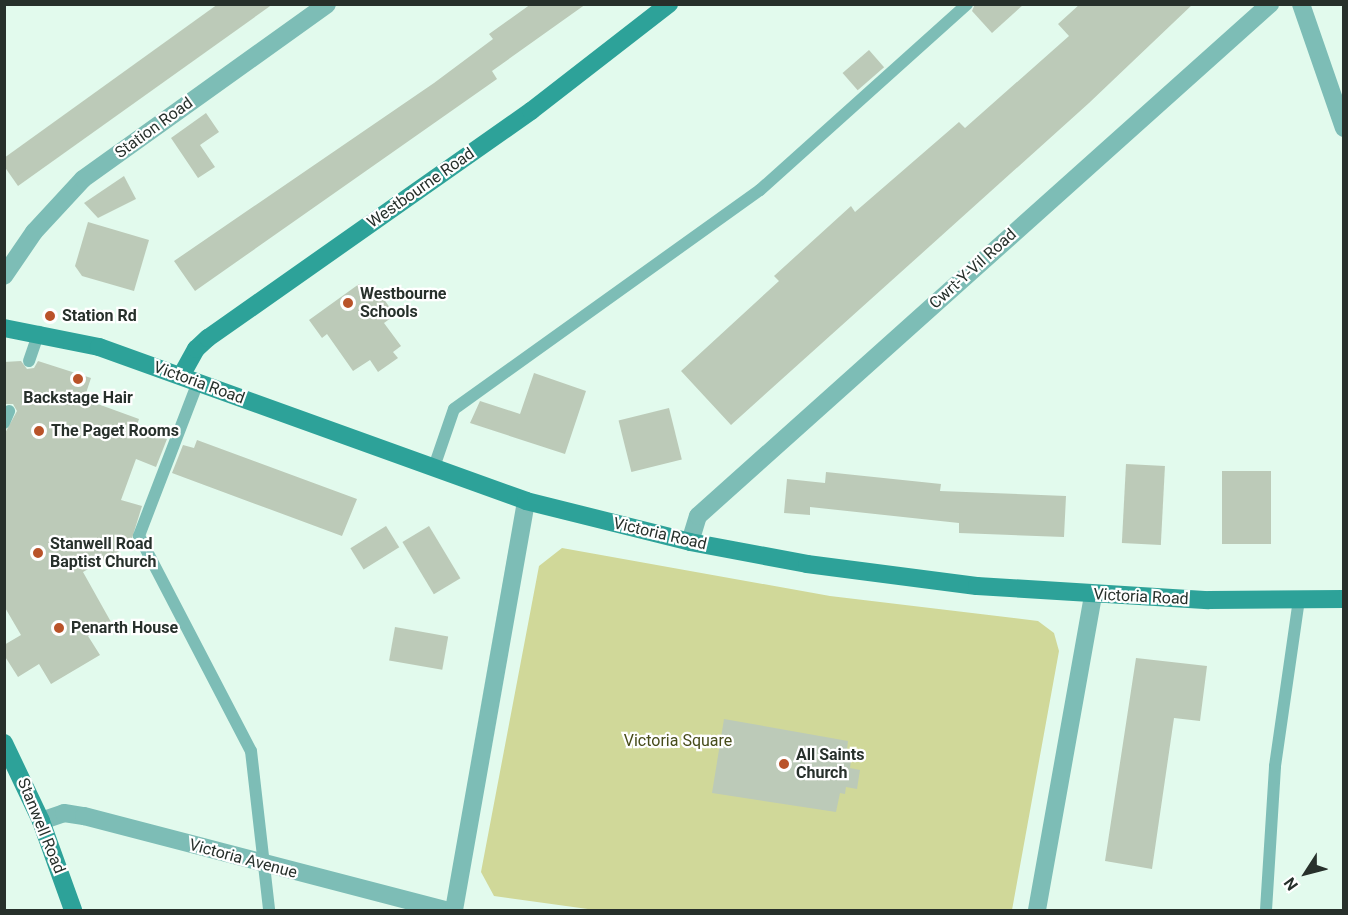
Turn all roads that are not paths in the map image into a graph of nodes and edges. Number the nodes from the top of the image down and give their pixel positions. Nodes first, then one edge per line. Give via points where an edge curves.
1 (327, 4) edge
2 (669, 4) edge
3 (967, 4) edge
4 (1269, 4) edge
5 (1301, 4) edge
6 (1344, 128) edge
7 (4, 276) edge
8 (4, 328) edge
9 (39, 332) junction
10 (29, 361) dead end
11 (190, 379) junction
12 (434, 467) junction
13 (526, 501) junction
14 (690, 542) junction
15 (1093, 595) junction
16 (1344, 599) edge
17 (1299, 600) junction
18 (4, 743) edge
19 (41, 820) junction
20 (264, 865) junction
21 (73, 910) edge
22 (269, 910) edge
23 (445, 910) edge
24 (454, 910) edge
25 (1038, 910) edge
26 (1266, 910) edge

1 - 7 street, Station Road via 83,179 34,232
2 - 11 street, Westbourne Road via 531,111 208,338 196,349
3 - 12 lane via 760,190 454,409
4 - 14 street, Cwrt-Y-Vil Road via 698,516
5 - 6 street
8 - 9 street, Victoria Road
9 - 10 lane
9 - 11 street, Victoria Road via 99,347
11 - 12 street, Victoria Road
11 - 20 lane via 139,536 251,751
12 - 13 street, Victoria Road
13 - 14 street, Victoria Road
13 - 24 street
14 - 15 street, Victoria Road via 878,574
15 - 17 street, Victoria Road
15 - 25 street
16 - 17 street, Victoria Road
17 - 26 lane via 1275,766
18 - 19 street, Stanwell Road
19 - 20 street, Victoria Avenue via 64,813 84,816
19 - 21 street, Stanwell Road
20 - 22 lane
20 - 23 street, Victoria Avenue

